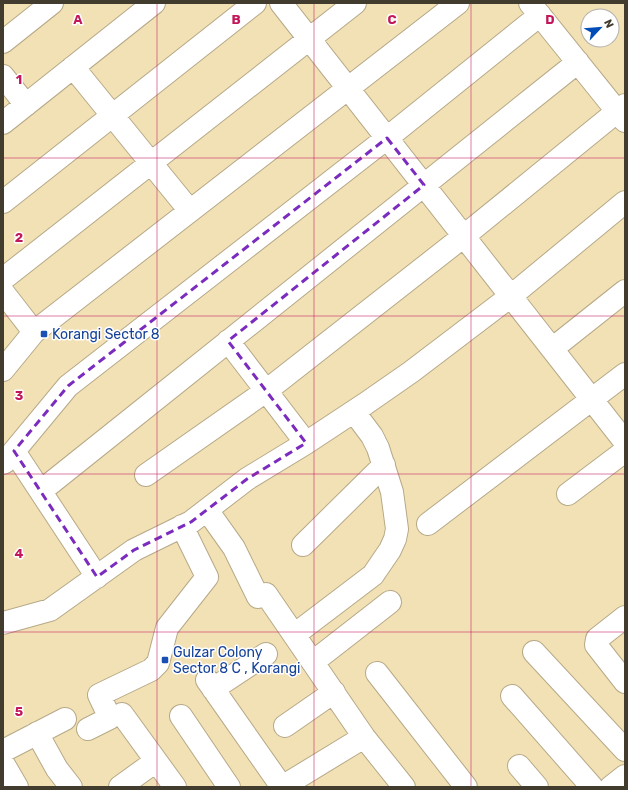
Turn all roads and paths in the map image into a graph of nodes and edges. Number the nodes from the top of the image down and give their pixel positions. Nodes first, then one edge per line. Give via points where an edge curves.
1 (52, 3) edge
2 (154, 3) edge
3 (255, 3) edge
4 (281, 3) edge
5 (356, 3) edge
6 (458, 3) edge
7 (535, 9) edge
8 (310, 39) junction
9 (3, 42) edge
10 (578, 62) junction
11 (73, 67) junction
12 (3, 76) edge
13 (348, 88) junction
14 (26, 105) junction
15 (622, 112) edge
16 (112, 116) junction
17 (3, 123) edge
18 (387, 138) junction
19 (151, 163) junction
20 (424, 185) junction
21 (3, 202) edge
22 (625, 202) edge
23 (190, 211) junction
24 (464, 236) junction
25 (3, 279) edge
26 (625, 291) edge
27 (3, 292) edge
28 (511, 296) junction
29 (34, 332) junction
30 (228, 341) junction
31 (552, 349) junction
32 (3, 370) edge
33 (625, 374) edge
34 (266, 391) junction
35 (592, 400) junction
36 (354, 412) junction
37 (625, 442) edge
38 (306, 443) junction
39 (625, 451) edge
40 (9, 457) edge
41 (384, 465) junction
42 (146, 475) dead end
43 (41, 491) junction
44 (568, 494) dead end
45 (207, 510) junction
46 (428, 524) dead end
47 (182, 526) junction
48 (303, 545) dead end
49 (96, 577) junction
50 (390, 602) dead end
51 (625, 616) edge
52 (3, 623) edge
53 (294, 635) junction
54 (534, 652) dead end
55 (266, 654) dead end
56 (313, 662) junction
57 (377, 673) dead end
58 (625, 682) edge
59 (334, 692) junction
60 (512, 696) dead end
61 (122, 714) dead end
62 (181, 716) dead end
63 (65, 719) dead end
64 (285, 726) dead end
65 (88, 729) dead end
66 (37, 733) junction
67 (364, 737) junction
68 (625, 750) edge
69 (3, 751) edge
70 (156, 761) junction
71 (3, 763) edge
72 (519, 766) dead end
73 (625, 776) edge
74 (17, 787) edge
75 (71, 787) edge
76 (120, 787) edge
77 (175, 787) edge
78 (229, 787) edge
79 (282, 787) edge
80 (404, 787) edge
81 (466, 787) edge
82 (537, 787) edge
83 (592, 787) edge
84 (612, 787) edge

1 - 9 street
2 - 11 street
3 - 16 street
4 - 8 street
5 - 8 street
6 - 13 street
7 - 10 street
7 - 18 street
8 - 13 street
8 - 19 street
10 - 15 street
10 - 20 street
11 - 14 street
11 - 16 street
12 - 14 street
13 - 18 street
13 - 23 street
14 - 17 street
15 - 24 street
16 - 19 street
16 - 21 street
18 - 20 street
18 - 40 street via 68,386
19 - 23 street
19 - 25 street
20 - 24 street
20 - 30 street
22 - 28 street
23 - 29 street
24 - 28 street
24 - 34 street
26 - 31 street
27 - 29 street
28 - 31 street
28 - 36 street
29 - 32 street
30 - 34 street
30 - 43 street
31 - 35 street
33 - 35 street
34 - 38 street
34 - 42 street
35 - 37 street
35 - 46 street
36 - 38 street
36 - 41 street via 372,436
38 - 45 street via 247,479
39 - 44 street
40 - 43 street
41 - 48 street
41 - 53 street via 392,492 397,529 390,550 373,575
43 - 49 street
45 - 47 street via 192,522
45 - 53 street via 234,548 258,597 266,594
47 - 49 street via 134,550
47 - 65 street via 207,577 167,628 158,663 151,670 99,694 110,718
49 - 52 street via 50,610
50 - 56 street
51 - 58 street via 597,639 596,645
53 - 56 street
54 - 68 street
55 - 79 street via 210,684
56 - 59 street
57 - 81 street
59 - 64 street
59 - 67 street
60 - 83 street
61 - 70 street
62 - 78 street
63 - 66 street
66 - 69 street
66 - 75 street via 57,769
67 - 79 street
67 - 80 street
70 - 76 street
70 - 77 street
71 - 74 street
72 - 82 street
73 - 84 street

